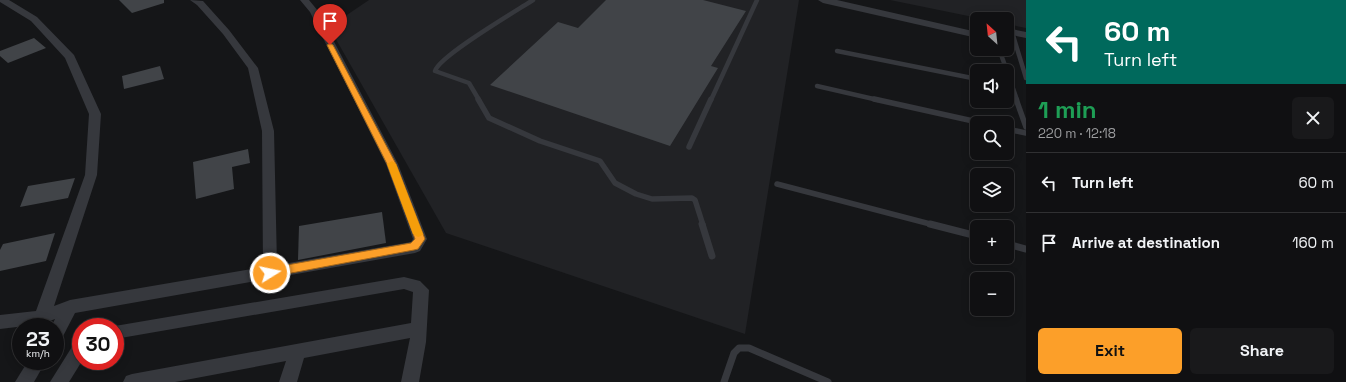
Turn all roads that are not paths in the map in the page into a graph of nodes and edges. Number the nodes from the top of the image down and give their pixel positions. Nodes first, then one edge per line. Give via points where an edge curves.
1 (3, 0) edge
2 (194, 0) edge
3 (304, 0) edge
4 (533, 0) edge
5 (756, 0) edge
6 (823, 0) edge
7 (862, 0) edge
8 (970, 23) edge
9 (970, 33) edge
10 (1026, 35) edge
11 (1014, 36) edge
12 (1014, 38) edge
13 (1026, 45) edge
14 (1014, 46) edge
15 (837, 51) dead end
16 (970, 78) edge
17 (1026, 78) edge
18 (817, 86) dead end
19 (1014, 96) edge
20 (970, 120) edge
21 (1026, 127) edge
22 (1014, 130) edge
23 (1026, 133) edge
24 (689, 147) dead end
25 (777, 184) dead end
26 (970, 234) edge
27 (1014, 246) edge
28 (1026, 249) edge
29 (712, 256) dead end
30 (270, 273) junction
31 (70, 307) junction
32 (42, 316) junction
33 (64, 318) edge
34 (0, 322) edge
35 (418, 329) junction
36 (124, 330) edge
37 (298, 351) junction
38 (72, 361) edge
39 (32, 370) edge
40 (24, 382) edge
41 (59, 382) edge
42 (132, 382) edge
43 (288, 382) edge
44 (410, 382) edge
45 (724, 382) edge
46 (828, 382) edge

1 - 32 street via 34,19 70,57 95,114 91,175
2 - 30 street via 226,32 253,68 268,131
3 - 30 street via 314,12 392,164 420,239 414,246
4 - 29 lane via 453,52 436,67 435,71 469,83 488,118 540,141 600,161 615,182 636,194 652,199 695,200
5 - 24 lane
6 - 9 street
7 - 8 street
10 - 11 street
12 - 13 street
14 - 17 lane
15 - 16 lane
18 - 20 lane
19 - 21 lane
22 - 23 lane
25 - 26 lane
27 - 28 lane
30 - 31 street
31 - 32 street
31 - 33 street
32 - 34 street
35 - 36 street via 421,290 415,285 404,283
35 - 37 street
35 - 44 street
37 - 42 street
37 - 43 street
38 - 41 street
39 - 40 street
45 - 46 lane via 734,353 739,348 749,348

